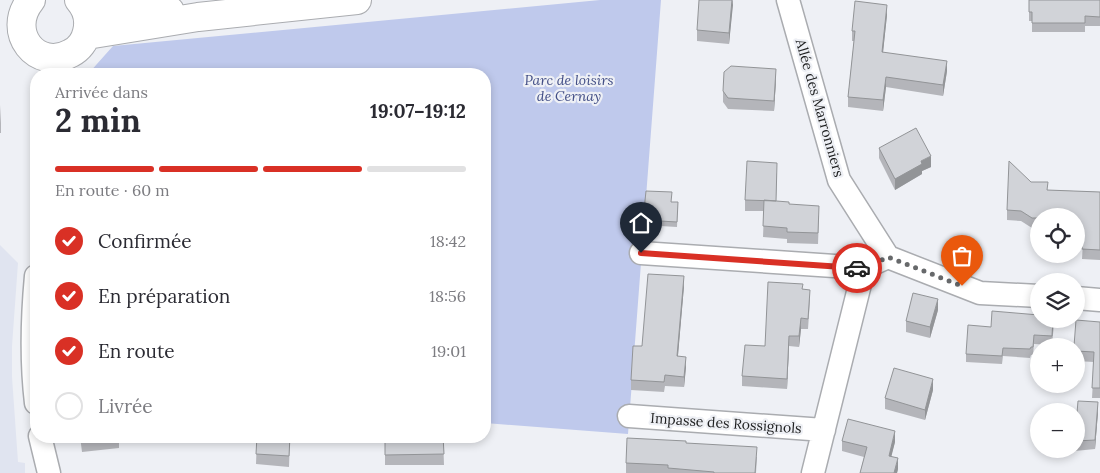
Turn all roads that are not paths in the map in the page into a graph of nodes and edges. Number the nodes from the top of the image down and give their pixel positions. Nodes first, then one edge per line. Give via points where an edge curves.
1 (357, 0) edge
2 (788, 0) edge
3 (84, 15) edge
4 (15, 23) edge
5 (56, 66) edge
6 (641, 253) dead end
7 (888, 257) junction
8 (864, 268) junction
9 (1030, 296) edge
10 (1085, 299) edge
11 (1100, 300) edge
12 (629, 416) dead end
13 (824, 430) junction
14 (42, 443) edge
15 (49, 473) edge
16 (813, 473) edge

1 - 3 street via 198,17
2 - 7 street, Allée des Marronniers via 840,180
3 - 5 street via 82,43
4 - 5 street via 29,46 35,52 52,58
6 - 8 street
7 - 8 street
7 - 9 street via 980,293
8 - 13 street
10 - 11 street
12 - 13 street, Impasse des Rossignols
13 - 16 street
14 - 15 street

